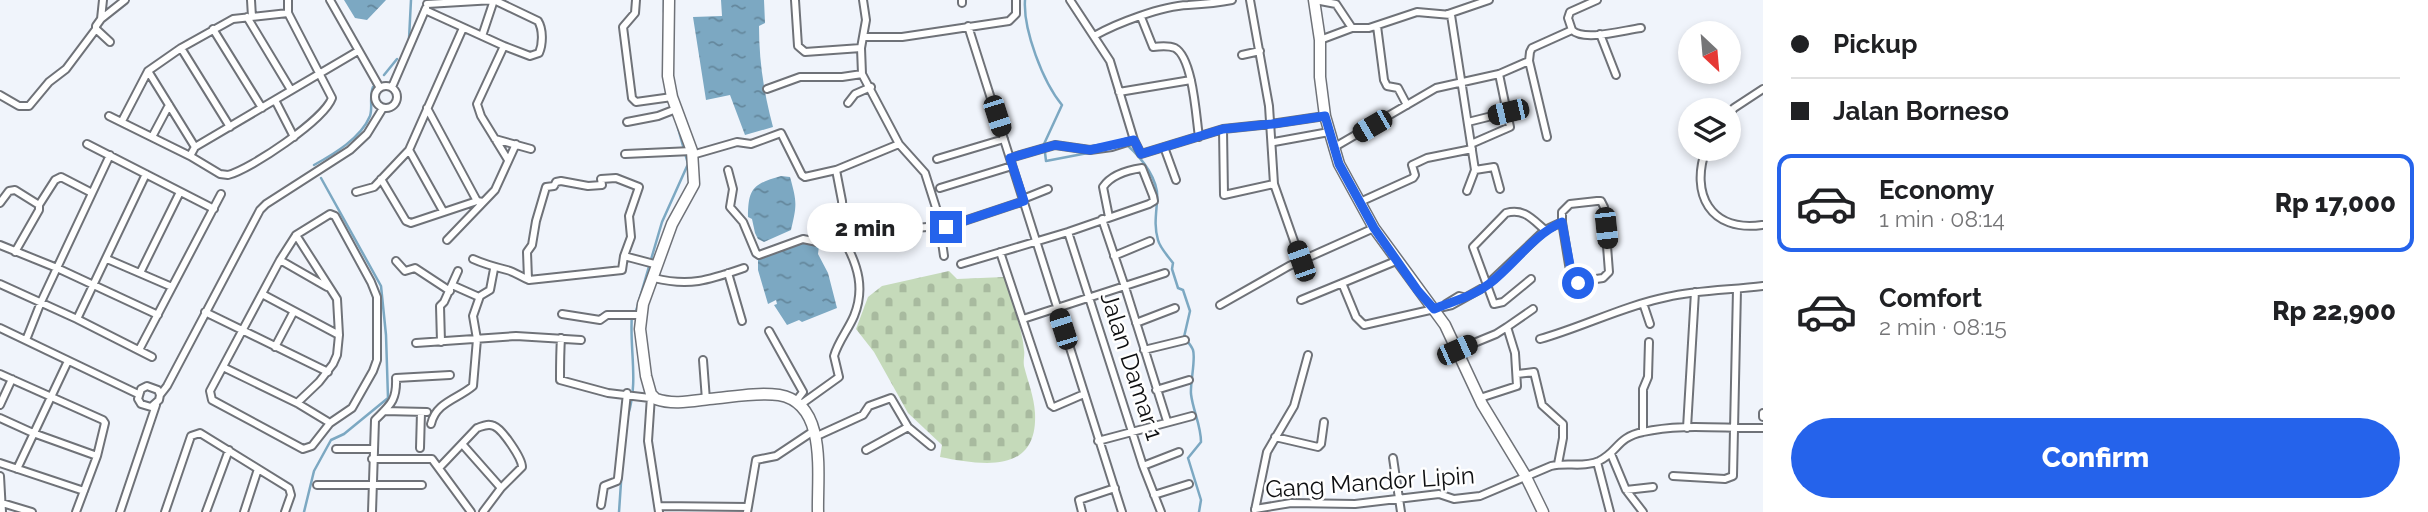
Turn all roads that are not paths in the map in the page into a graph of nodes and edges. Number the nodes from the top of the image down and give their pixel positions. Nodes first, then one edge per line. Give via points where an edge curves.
1 (103, 0) edge
2 (125, 0) edge
3 (251, 0) edge
4 (288, 0) edge
5 (330, 0) edge
6 (494, 0) edge
7 (636, 0) edge
8 (670, 0) edge
9 (795, 0) edge
10 (863, 0) edge
11 (1016, 0) edge
12 (1070, 0) edge
13 (1232, 0) edge
14 (1250, 0) edge
15 (1314, 0) edge
16 (1489, 0) edge
17 (1597, 0) edge
18 (426, 5) edge
19 (288, 13) junction
20 (1447, 14) junction
21 (249, 17) junction
22 (1141, 17) junction
23 (101, 19) junction
24 (968, 26) junction
25 (1377, 26) junction
26 (463, 28) junction
27 (1641, 28) dead end
28 (96, 29) junction
29 (213, 29) junction
30 (1352, 29) junction
31 (1572, 30) junction
32 (1600, 34) junction
33 (482, 36) junction
34 (1094, 36) junction
35 (864, 37) junction
36 (1320, 40) junction
37 (110, 42) dead end
38 (503, 46) junction
39 (181, 48) junction
40 (861, 48) junction
41 (358, 51) junction
42 (1260, 51) junction
43 (1242, 55) dead end
44 (1530, 61) junction
45 (148, 71) junction
46 (321, 74) junction
47 (862, 74) junction
48 (1499, 74) junction
49 (1616, 75) dead end
50 (1191, 80) junction
51 (1462, 83) junction
52 (391, 87) junction
53 (871, 87) junction
54 (380, 88) junction
55 (767, 89) dead end
56 (1763, 89) edge
57 (291, 90) junction
58 (1119, 92) junction
59 (0, 95) edge
60 (668, 97) junction
61 (275, 100) junction
62 (848, 103) dead end
63 (1741, 103) edge
64 (169, 105) junction
65 (1407, 105) junction
66 (262, 108) junction
67 (383, 108) junction
68 (427, 108) junction
69 (673, 110) junction
70 (1508, 112) junction
71 (109, 116) dead end
72 (1325, 116) junction
73 (122, 121) junction
74 (627, 122) dead end
75 (1468, 122) junction
76 (1272, 124) junction
77 (230, 127) junction
78 (1223, 129) junction
79 (1329, 132) junction
80 (152, 137) junction
81 (294, 137) junction
82 (1199, 137) junction
83 (1547, 137) dead end
84 (495, 139) junction
85 (1004, 139) junction
86 (1134, 140) junction
87 (1274, 142) dead end
88 (87, 144) dead end
89 (516, 144) junction
90 (899, 144) junction
91 (1471, 146) junction
92 (1164, 147) junction
93 (195, 148) junction
94 (1333, 148) junction
95 (531, 149) dead end
96 (409, 150) junction
97 (688, 152) junction
98 (625, 154) dead end
99 (110, 155) junction
100 (190, 156) junction
101 (937, 159) dead end
102 (508, 160) junction
103 (1703, 161) edge
104 (1011, 162) junction
105 (727, 170) dead end
106 (836, 170) junction
107 (1475, 170) junction
108 (146, 174) junction
109 (381, 179) junction
110 (1176, 180) dead end
111 (1274, 184) junction
112 (940, 188) dead end
113 (1048, 189) dead end
114 (1500, 189) dead end
115 (1467, 191) dead end
116 (180, 192) junction
117 (356, 192) dead end
118 (92, 193) junction
119 (221, 194) dead end
120 (1023, 200) junction
121 (480, 201) junction
122 (1360, 202) junction
123 (0, 203) edge
124 (38, 205) junction
125 (214, 209) junction
126 (443, 211) junction
127 (1105, 218) junction
128 (1562, 222) junction
129 (1762, 225) edge
130 (943, 227) junction
131 (1374, 228) junction
132 (1545, 230) junction
133 (1068, 232) junction
134 (296, 235) junction
135 (1763, 236) edge
136 (447, 240) dead end
137 (1036, 241) junction
138 (1150, 241) dead end
139 (845, 242) junction
140 (0, 245) edge
141 (15, 252) junction
142 (1000, 252) junction
143 (624, 256) junction
144 (944, 256) dead end
145 (1114, 256) junction
146 (107, 258) junction
147 (472, 259) dead end
148 (280, 260) junction
149 (396, 261) dead end
150 (1301, 261) junction
151 (1396, 261) junction
152 (961, 264) dead end
153 (658, 265) junction
154 (57, 268) junction
155 (495, 268) junction
156 (744, 268) dead end
157 (458, 271) dead end
158 (1165, 272) dead end
159 (140, 273) junction
160 (729, 273) junction
161 (654, 278) junction
162 (528, 279) junction
163 (1531, 279) dead end
164 (1342, 283) junction
165 (0, 284) edge
166 (93, 285) junction
167 (1486, 286) junction
168 (1763, 286) edge
169 (172, 287) junction
170 (1125, 287) junction
171 (451, 288) junction
172 (330, 289) junction
173 (1737, 289) junction
174 (1695, 292) junction
175 (262, 294) junction
176 (479, 297) junction
177 (1090, 298) junction
178 (1301, 300) dead end
179 (41, 302) junction
180 (1643, 303) junction
181 (1220, 305) dead end
182 (1056, 308) junction
183 (1175, 308) dead end
184 (1434, 309) junction
185 (1533, 309) dead end
186 (293, 311) junction
187 (205, 312) junction
188 (562, 314) dead end
189 (635, 314) junction
190 (158, 315) junction
191 (77, 319) junction
192 (1023, 319) junction
193 (743, 321) dead end
194 (1136, 323) junction
195 (1650, 324) dead end
196 (1507, 327) junction
197 (0, 328) edge
198 (242, 331) junction
199 (769, 331) dead end
200 (339, 335) junction
201 (561, 338) junction
202 (477, 339) junction
203 (1540, 339) dead end
204 (26, 340) junction
205 (581, 340) dead end
206 (1185, 340) dead end
207 (441, 342) junction
208 (1649, 342) dead end
209 (416, 343) dead end
210 (275, 347) junction
211 (1144, 349) junction
212 (139, 350) junction
213 (1457, 350) junction
214 (1308, 355) dead end
215 (152, 357) dead end
216 (702, 360) dead end
217 (68, 361) junction
218 (223, 367) junction
219 (328, 372) junction
220 (0, 374) edge
221 (1517, 374) junction
222 (450, 375) dead end
223 (12, 379) junction
224 (1189, 380) dead end
225 (1156, 390) junction
226 (138, 394) junction
227 (631, 394) junction
228 (1084, 394) junction
229 (160, 395) junction
230 (51, 396) junction
231 (651, 396) junction
232 (1480, 398) junction
233 (706, 400) junction
234 (297, 403) junction
235 (798, 403) junction
236 (0, 405) edge
237 (156, 405) junction
238 (384, 411) junction
239 (1192, 416) dead end
240 (0, 418) edge
241 (1167, 421) junction
242 (1324, 422) dead end
243 (330, 423) junction
244 (431, 424) dead end
245 (908, 427) junction
246 (1688, 428) junction
247 (1763, 428) edge
248 (1734, 429) junction
249 (1133, 431) junction
250 (1643, 432) junction
251 (33, 433) junction
252 (816, 433) junction
253 (1275, 437) junction
254 (1098, 442) junction
255 (463, 444) junction
256 (930, 446) dead end
257 (420, 448) dead end
258 (336, 449) dead end
259 (373, 449) junction
260 (229, 450) junction
261 (866, 450) dead end
262 (1179, 452) dead end
263 (1611, 454) junction
264 (97, 456) junction
265 (1393, 458) dead end
266 (372, 459) junction
267 (1597, 462) junction
268 (0, 463) edge
269 (1558, 464) junction
270 (1143, 466) junction
271 (439, 468) junction
272 (258, 469) junction
273 (17, 470) junction
274 (1525, 475) junction
275 (0, 476) edge
276 (1673, 476) dead end
277 (1189, 484) dead end
278 (317, 485) dead end
279 (372, 485) junction
280 (422, 485) dead end
281 (1653, 487) dead end
282 (501, 488) junction
283 (1115, 488) junction
284 (1626, 490) junction
285 (84, 491) junction
286 (1154, 495) junction
287 (1399, 499) junction
288 (2, 503) junction
289 (601, 505) dead end
290 (658, 509) edge
291 (747, 510) edge
292 (1255, 510) edge
293 (2, 512) edge
294 (32, 512) edge
295 (76, 512) edge
296 (120, 512) edge
297 (165, 512) edge
298 (206, 512) edge
299 (243, 512) edge
300 (285, 512) edge
301 (372, 512) edge
302 (471, 512) edge
303 (483, 512) edge
304 (818, 512) edge
305 (1082, 512) edge
306 (1122, 512) edge
307 (1161, 512) edge
308 (1401, 512) edge
309 (1543, 512) edge
310 (1610, 512) edge
311 (1643, 512) edge

1 - 23 street
2 - 23 street
3 - 21 street
4 - 19 street
5 - 41 street
6 - 18 street
6 - 33 street
6 - 38 street via 538,21 541,27 541,48 535,55
7 - 60 street via 635,13 623,27 632,98 636,102
8 - 60 street
9 - 40 street via 800,51
10 - 35 street
11 - 24 street via 1012,20
12 - 34 street
13 - 22 street via 1173,7
14 - 42 street
15 - 30 street via 1336,4
15 - 36 street
16 - 20 street
17 - 31 street via 1570,12
18 - 26 street
18 - 52 street
19 - 21 street
19 - 46 street
20 - 25 street via 1417,12
20 - 51 street via 1454,24
21 - 29 street
21 - 57 street
22 - 34 street
22 - 50 street via 1153,47 1180,52
23 - 28 street
24 - 35 street via 902,37
24 - 85 street
25 - 30 street
25 - 65 street via 1384,80 1387,86 1398,88
26 - 33 street
26 - 68 street
27 - 32 street
28 - 37 street
28 - 59 street via 66,69 29,106 19,107
29 - 39 street
29 - 66 street
30 - 36 street
31 - 32 street via 1582,36
31 - 44 street via 1532,48
32 - 49 street
33 - 38 street
34 - 58 street via 1110,61
35 - 40 street
36 - 72 street
38 - 84 street via 477,104
39 - 45 street
39 - 77 street
40 - 47 street
41 - 46 street
41 - 54 street
42 - 43 street
42 - 76 street
44 - 48 street
44 - 83 street
45 - 64 street
45 - 73 street
46 - 57 street
46 - 81 street via 332,98 330,104
47 - 53 street
47 - 55 street via 800,77
48 - 51 street
48 - 70 street
50 - 58 street
50 - 82 street
51 - 65 street via 1436,88
51 - 75 street
52 - 54 street
52 - 67 street via 397,101
53 - 62 street
53 - 90 street
54 - 67 street via 375,99
56 - 63 street
57 - 61 street
58 - 86 street
60 - 69 street
61 - 66 street
61 - 81 street
64 - 80 street
64 - 93 street
65 - 94 street
66 - 77 street
67 - 187 street via 350,150 260,210
68 - 96 street
68 - 121 street
69 - 74 street
69 - 97 street
70 - 75 street
70 - 91 street via 1511,124 1507,130
71 - 73 street
72 - 76 street
72 - 79 street
73 - 80 street
75 - 91 street
76 - 78 street
76 - 111 street
77 - 93 street
78 - 82 street
78 - 111 street via 1224,195
79 - 87 street
79 - 94 street
80 - 100 street
81 - 100 street via 228,175
82 - 92 street
84 - 89 street
84 - 102 street
85 - 101 street
85 - 104 street
86 - 92 street via 1141,154
86 - 104 street via 1090,150 1045,147
88 - 99 street
89 - 95 street
89 - 102 street
90 - 106 street
90 - 130 street via 925,173
91 - 107 street
91 - 122 street via 1412,165 1413,178
92 - 110 street
93 - 100 street
94 - 122 street
96 - 109 street
96 - 126 street
97 - 98 street
97 - 106 street via 737,142 751,144 779,133 805,177
97 - 153 street via 694,184 679,208
99 - 108 street
99 - 118 street
102 - 121 street via 495,190
103 - 129 street via 1700,190 1704,201 1719,217 1734,224
104 - 112 street
104 - 120 street
105 - 139 street via 733,189 730,207 742,220 756,253 803,239
106 - 139 street
107 - 114 street via 1494,167
107 - 115 street
108 - 116 street
108 - 146 street
109 - 117 street via 371,189
109 - 126 street via 406,221
111 - 150 street
113 - 120 street
116 - 125 street
116 - 159 street
118 - 124 street via 61,177
118 - 154 street
119 - 125 street
120 - 130 street
120 - 137 street
121 - 126 street
121 - 136 street
122 - 131 street
123 - 124 street via 15,190
124 - 141 street
125 - 169 street
127 - 127 street via 1154,201 1145,171 1117,175 1105,183
127 - 133 street
127 - 145 street
128 - 128 street via 1566,206 1601,201 1610,268 1607,275 1578,283 1573,280
128 - 132 street
129 - 135 street
130 - 139 street via 890,231
130 - 144 street
131 - 150 street
131 - 151 street
132 - 167 street
132 - 167 street via 1524,212 1511,211 1490,228 1473,247
133 - 137 street
133 - 177 street, Jalan Damar 1
134 - 148 street
134 - 172 street
134 - 243 street via 332,214 377,297 376,366 352,408
137 - 142 street
137 - 182 street
138 - 145 street
139 - 235 street via 859,273 859,296 834,356 839,377
140 - 141 street
141 - 154 street
142 - 152 street
142 - 192 street
143 - 153 street
143 - 162 street via 622,270
143 - 162 street via 631,237 629,216 639,187 616,178 601,179 602,185 595,187 556,181 554,187 546,187 527,252
145 - 170 street
146 - 159 street
146 - 166 street
147 - 155 street
148 - 172 street
148 - 175 street
149 - 171 street via 405,271 416,268
150 - 181 street
151 - 164 street
151 - 184 street
153 - 161 street
154 - 166 street
154 - 179 street
155 - 162 street
155 - 176 street via 490,290
156 - 160 street
157 - 171 street
158 - 170 street
159 - 169 street
160 - 161 street via 690,283
160 - 193 street
161 - 189 street
163 - 167 street via 1498,304
164 - 178 street
164 - 184 street via 1364,325
165 - 179 street
166 - 190 street
166 - 191 street
167 - 184 street via 1452,305
168 - 173 street
169 - 190 street
170 - 177 street
170 - 194 street
171 - 176 street
171 - 207 street via 440,309
172 - 200 street via 337,299
173 - 174 street
173 - 248 street
174 - 180 street
174 - 246 street
175 - 186 street
175 - 198 street
176 - 202 street via 473,316
177 - 182 street
177 - 249 street, Jalan Damar 1
179 - 191 street
179 - 204 street
180 - 195 street
180 - 203 street
182 - 192 street
182 - 228 street
183 - 194 street
184 - 213 street
185 - 196 street
186 - 200 street
186 - 210 street
187 - 198 street
187 - 229 street
188 - 189 street via 600,320 607,315
189 - 231 street
190 - 212 street
191 - 212 street
192 - 228 street via 1051,405
194 - 211 street
196 - 213 street
196 - 221 street
197 - 204 street
198 - 210 street
198 - 218 street
199 - 235 street via 803,391
200 - 219 street via 337,355
201 - 202 street via 516,335
201 - 205 street
201 - 227 street via 560,380
202 - 207 street
202 - 244 street via 473,386 445,403
204 - 217 street
206 - 211 street
207 - 209 street
208 - 250 street
210 - 219 street
211 - 225 street
212 - 215 street
213 - 232 street
214 - 253 street via 1294,405
216 - 233 street
217 - 226 street
217 - 230 street
218 - 234 street
218 - 243 street via 210,391 212,400 303,449 312,446
219 - 234 street
220 - 223 street
221 - 232 street via 1517,386
221 - 269 street via 1534,372 1542,405 1563,424
222 - 238 street via 396,378 397,393
223 - 230 street
223 - 236 street
224 - 225 street
225 - 241 street
226 - 229 street via 141,388 153,386
226 - 237 street via 141,404
227 - 231 street
227 - 289 street via 618,478 604,486
228 - 254 street
229 - 237 street
230 - 251 street
230 - 264 street via 103,420
231 - 233 street via 662,401
231 - 290 street via 648,441
232 - 274 street
233 - 235 street via 761,394
234 - 243 street
235 - 252 street
237 - 296 street
238 - 257 street via 424,412
238 - 259 street via 375,420
239 - 241 street
240 - 251 street
241 - 249 street
242 - 253 street via 1318,447
245 - 252 street via 891,398 869,406 863,415
245 - 256 street
245 - 261 street
246 - 248 street
246 - 250 street
247 - 248 street
248 - 276 street via 1730,479
249 - 254 street
249 - 270 street, Jalan Damar 1
250 - 263 street via 1624,438
251 - 264 street
251 - 273 street
252 - 291 street via 776,456 757,460
252 - 304 street
253 - 292 street via 1267,452
254 - 283 street
255 - 271 street
255 - 282 street
255 - 282 street via 477,428 497,427 522,462
258 - 259 street
259 - 266 street
260 - 272 street
260 - 297 street via 200,433 191,436
260 - 298 street
262 - 270 street
263 - 267 street
263 - 284 street
264 - 285 street
265 - 287 street
266 - 271 street via 432,459
266 - 279 street
267 - 269 street, Gang Mandor Lipin
267 - 310 street
268 - 273 street
269 - 274 street, Gang Mandor Lipin
270 - 286 street, Jalan Damar 1
271 - 302 street
272 - 299 street
272 - 300 street via 289,488
273 - 285 street
274 - 287 street, Gang Mandor Lipin via 1480,496 1454,499 1439,494
274 - 309 street
275 - 288 street
277 - 286 street
278 - 279 street
279 - 280 street
279 - 301 street
281 - 284 street
282 - 303 street
283 - 305 street via 1079,500
283 - 306 street
284 - 311 street
285 - 295 street
286 - 307 street, Jalan Damar 1
287 - 292 street, Gang Mandor Lipin via 1291,503
287 - 308 street
288 - 293 street
288 - 294 street
290 - 291 street

